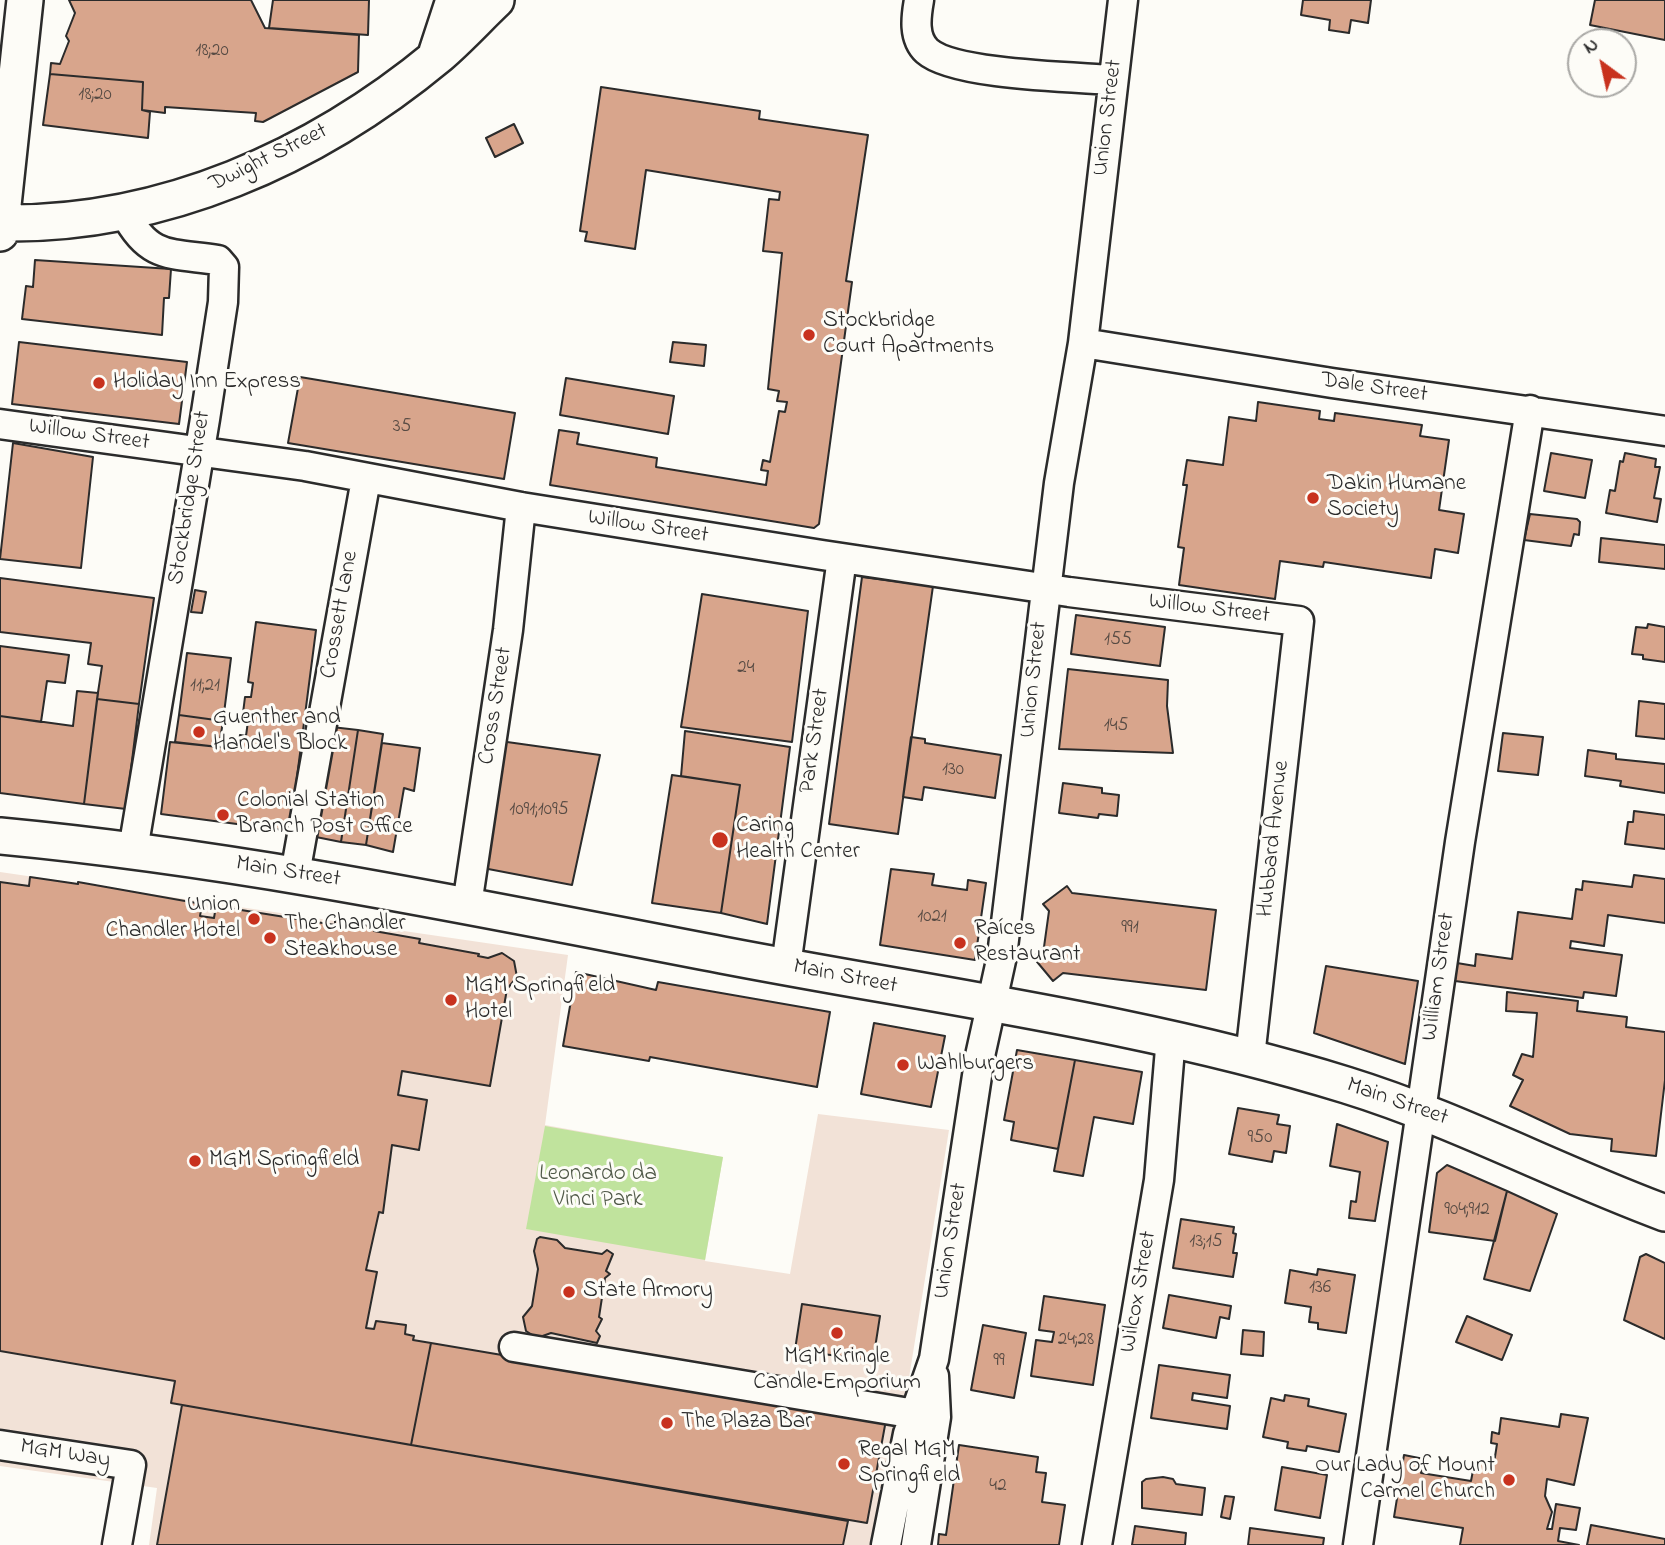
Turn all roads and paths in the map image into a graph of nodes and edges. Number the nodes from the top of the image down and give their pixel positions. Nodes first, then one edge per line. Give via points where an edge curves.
1 (25, 0) edge
2 (454, 0) edge
3 (496, 0) edge
4 (919, 0) edge
5 (1123, 0) edge
6 (435, 59) junction
7 (1112, 80) junction
8 (125, 213) junction
9 (0, 227) edge
10 (1083, 343) junction
11 (1530, 410) junction
12 (0, 424) edge
13 (1665, 431) edge
14 (199, 450) junction
15 (366, 479) junction
16 (521, 507) junction
17 (832, 557) junction
18 (1045, 588) junction
19 (1299, 621) joint
20 (0, 836) edge
21 (133, 850) junction
22 (295, 874) junction
23 (467, 905) junction
24 (786, 966) junction
25 (992, 1004) junction
26 (1171, 1037) junction
27 (1250, 1057) junction
28 (1421, 1110) junction
29 (1665, 1213) edge
30 (514, 1347) dead end
31 (934, 1359) junction
32 (915, 1414) junction
33 (0, 1446) edge
34 (117, 1545) edge
35 (886, 1545) edge
36 (916, 1545) edge
37 (1097, 1545) edge
38 (1357, 1545) edge

1 - 9 main road
2 - 6 main road
3 - 6 main road, Dwight Street
4 - 7 street via 917,33 925,50 941,60 989,70
5 - 7 street, Union Street
6 - 8 main road, Dwight Street via 354,116 262,168 214,188
7 - 10 street, Union Street
8 - 9 main road, Dwight Street
8 - 14 street, Stockbridge Street via 138,236 152,247 176,256 218,260 224,267 223,302
10 - 11 street, Dale Street
10 - 18 street, Union Street
11 - 13 street, Dale Street
11 - 28 street, William Street
12 - 14 street, Willow Street
14 - 15 street, Willow Street
14 - 21 street, Stockbridge Street
15 - 16 street, Willow Street
15 - 22 street, Crossett Lane
16 - 17 street, Willow Street
16 - 23 street, Cross Street via 508,630
17 - 18 street, Willow Street
17 - 24 street, Park Street
18 - 19 street, Willow Street
18 - 25 street, Union Street via 1002,956
19 - 27 street, Hubbard Avenue
20 - 21 main road, Main Street
21 - 22 main road, Main Street
22 - 23 main road, Main Street
23 - 24 main road, Main Street
24 - 25 main road, Main Street
25 - 26 main road, Main Street
25 - 31 street, Union Street
26 - 27 main road, Main Street
26 - 37 street, Wilcox Street via 1159,1180
27 - 28 main road, Main Street
28 - 29 main road, Main Street
28 - 38 street, William Street
30 - 32 street
31 - 32 street, Union Street
31 - 36 street, Union Street via 936,1418
32 - 35 street, Union Street
33 - 34 street, MGM Way via 131,1465

